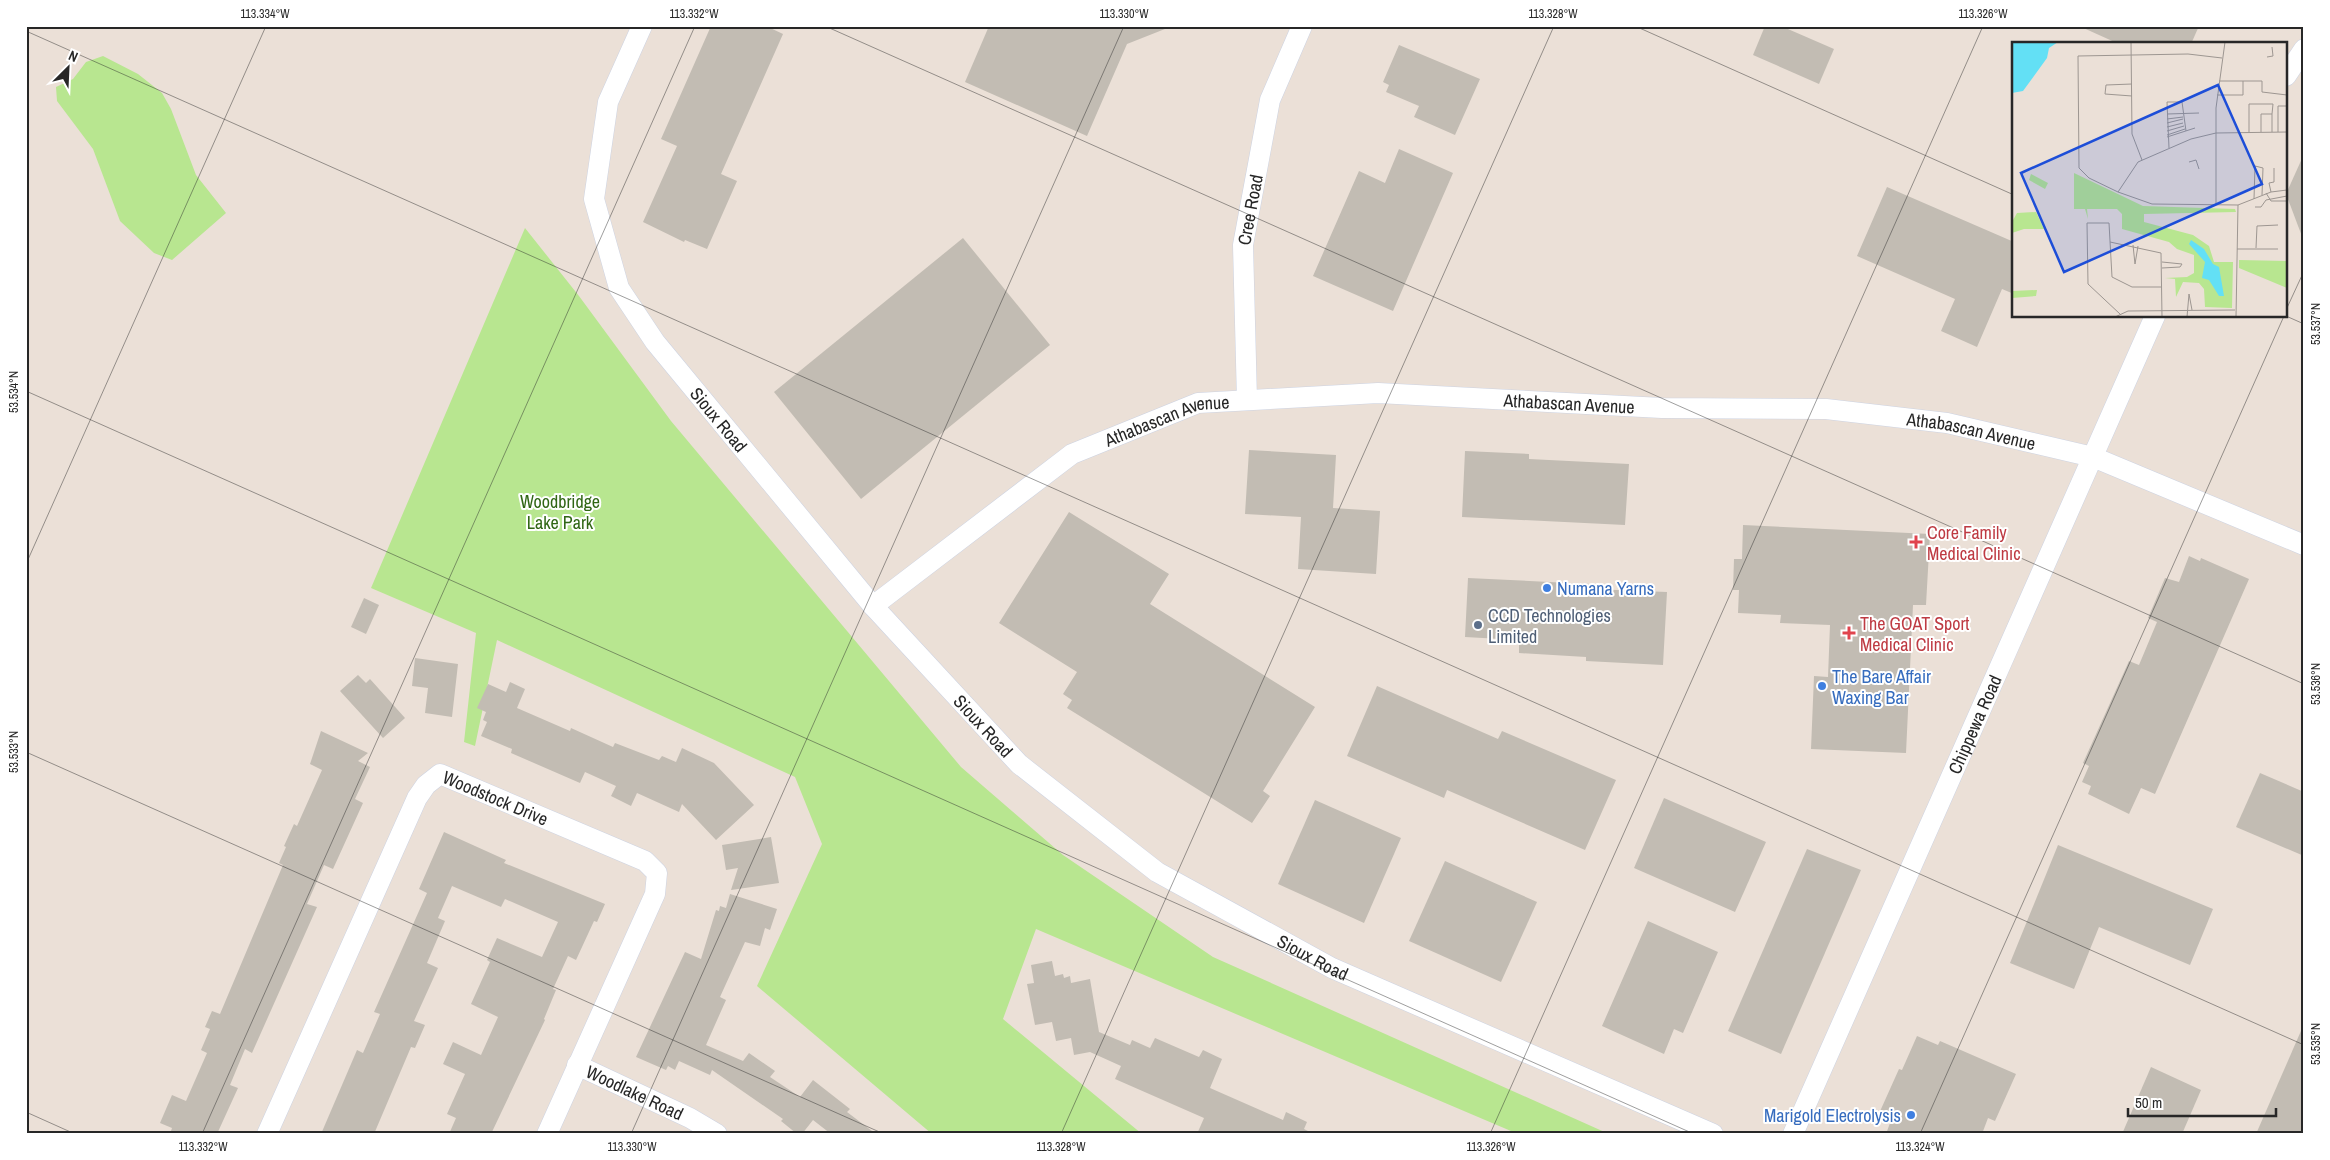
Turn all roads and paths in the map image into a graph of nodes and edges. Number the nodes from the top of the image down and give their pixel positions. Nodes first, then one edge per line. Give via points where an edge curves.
1 (642, 26) edge
2 (1302, 26) edge
3 (2304, 49) edge
4 (2288, 73) edge
5 (2155, 318) edge
6 (1247, 400) junction
7 (2093, 457) junction
8 (2304, 545) edge
9 (873, 606) junction
10 (578, 1065) junction
11 (267, 1134) edge
12 (547, 1134) edge
13 (717, 1134) edge
14 (1713, 1134) edge
15 (1793, 1134) edge

1 - 9 street, Sioux Road via 608,102 594,199 619,288 654,342
2 - 6 street, Cree Road via 1270,100 1243,245
3 - 4 street
5 - 7 street, Chippewa Road
6 - 7 street, Athabascan Avenue via 1378,393 1662,408 1826,409 1947,423
6 - 9 street, Athabascan Avenue via 1198,403 1072,454
7 - 8 street, Athabascan Avenue
7 - 15 street, Chippewa Road
9 - 14 street, Sioux Road via 1019,764 1158,872 1332,968
10 - 11 street, Woodstock Drive via 655,894 657,873 645,861 440,774 417,798
10 - 12 street, Woodstock Drive
10 - 13 street, Woodlake Road

